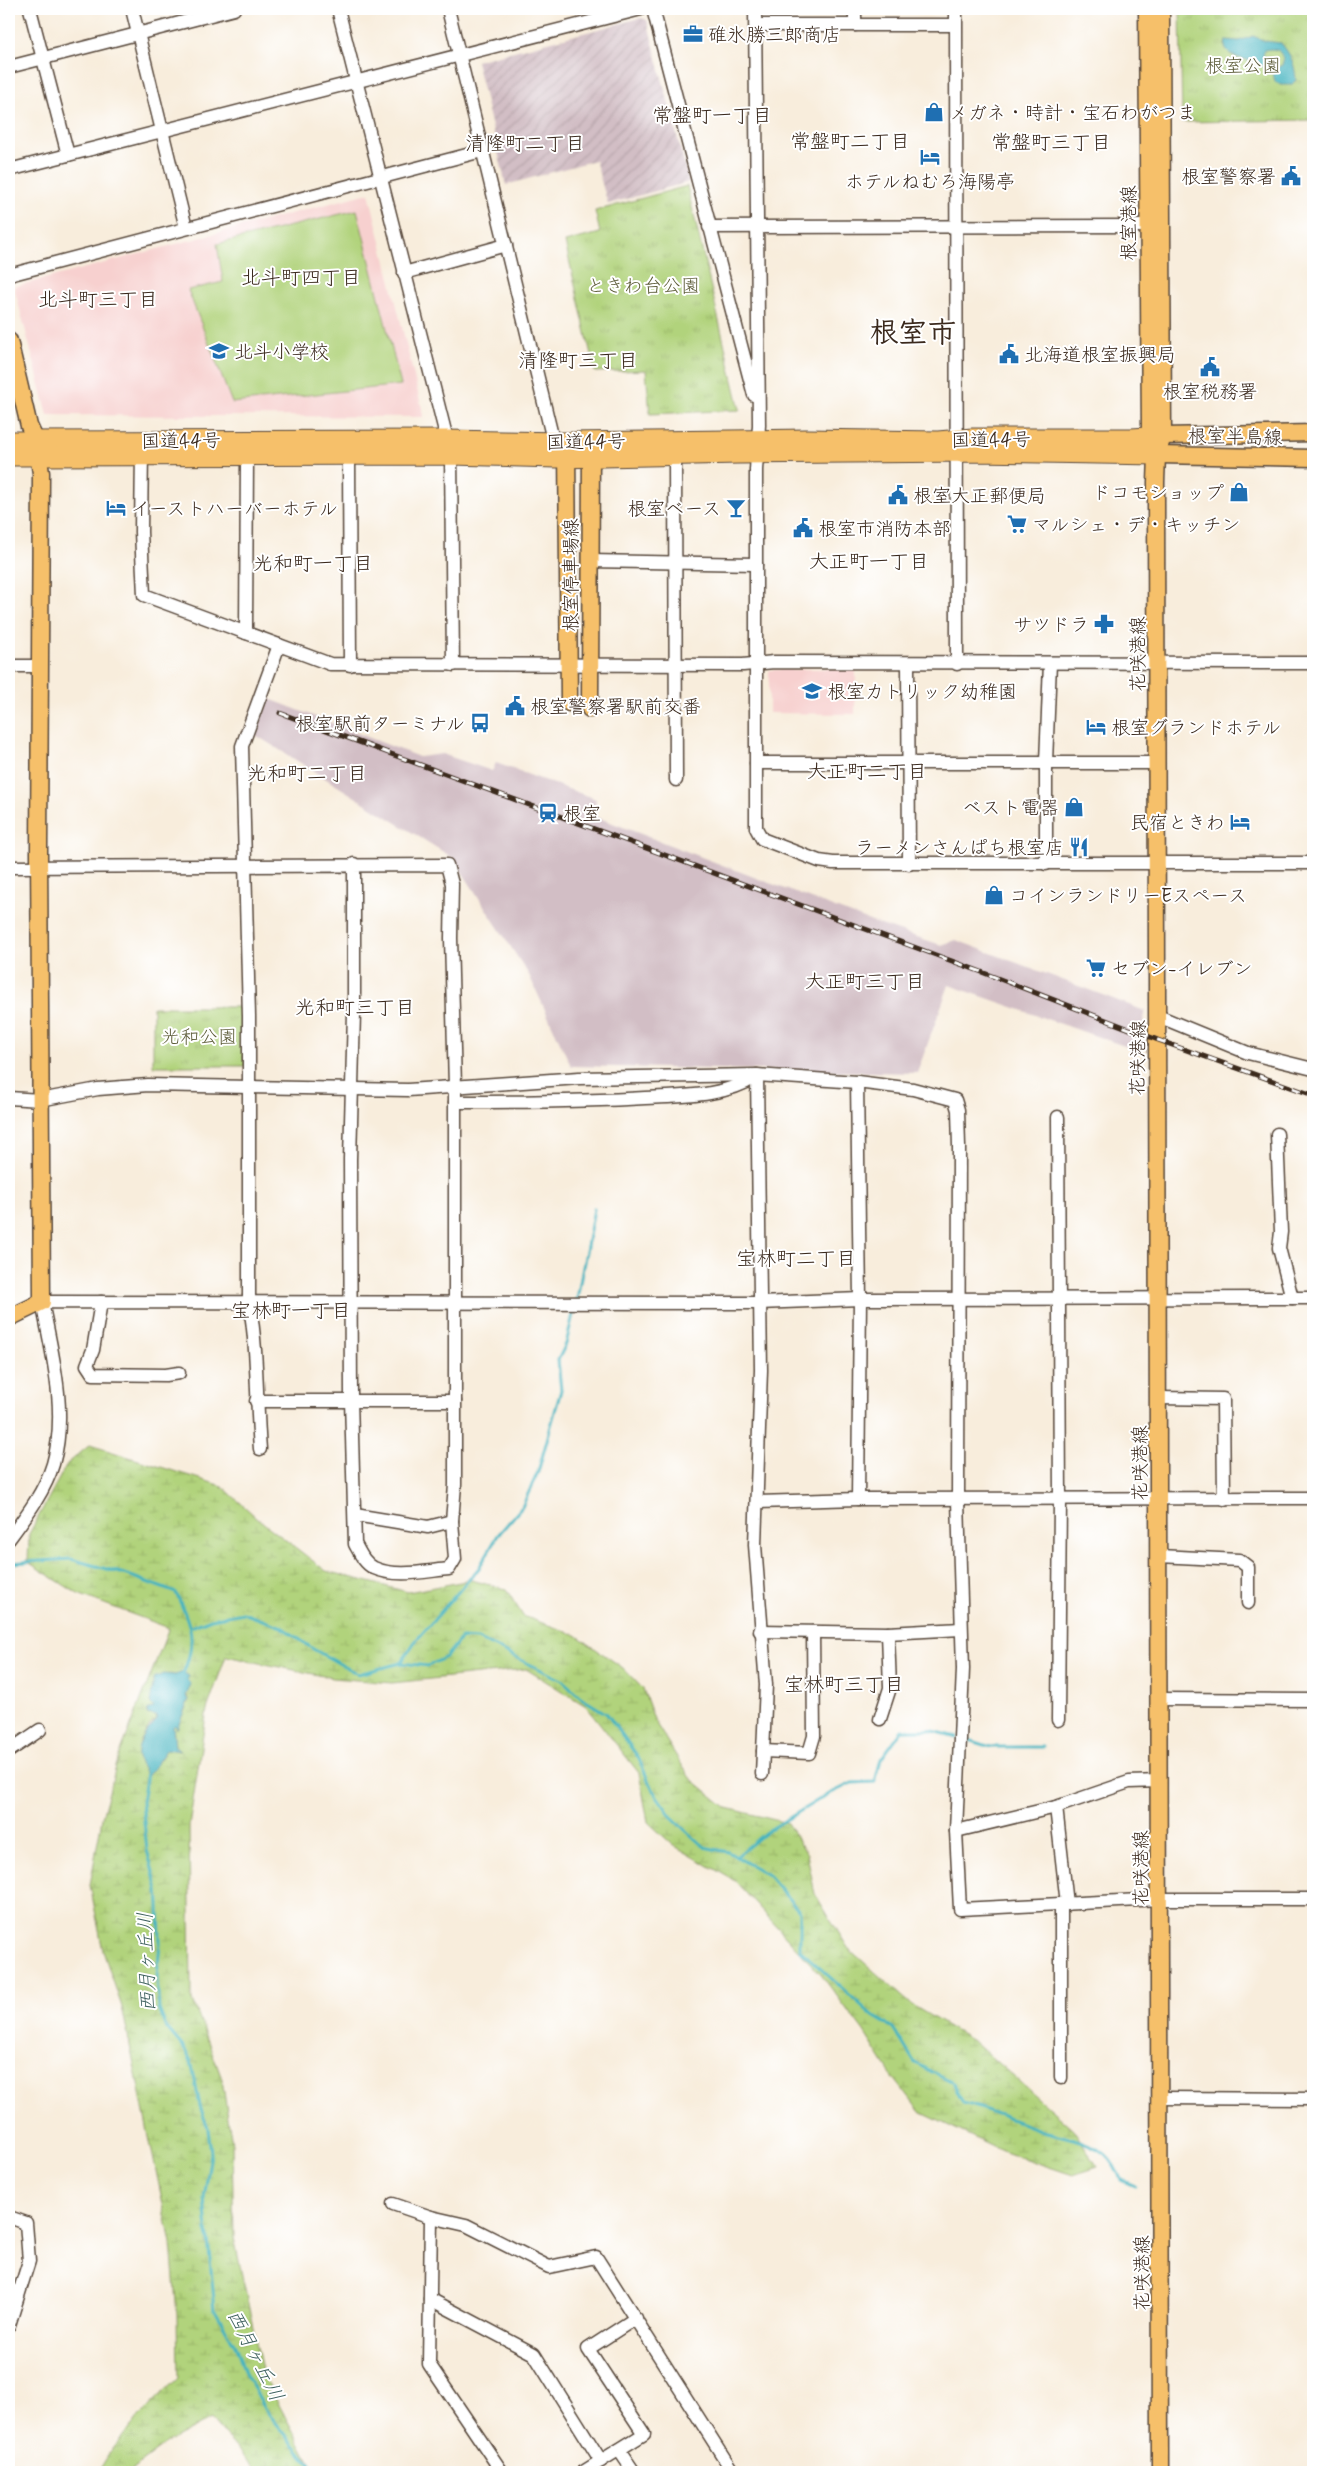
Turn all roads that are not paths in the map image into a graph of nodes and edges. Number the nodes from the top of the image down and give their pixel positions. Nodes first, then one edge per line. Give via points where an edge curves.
1 (30, 9) edge
2 (132, 9) edge
3 (234, 9) edge
4 (338, 9) edge
5 (448, 9) edge
6 (641, 9) edge
7 (653, 9) edge
8 (755, 9) edge
9 (855, 9) edge
10 (956, 9) edge
11 (1147, 9) edge
12 (1161, 9) edge
13 (756, 25) junction
14 (855, 25) junction
15 (955, 25) junction
16 (138, 34) junction
17 (460, 56) junction
18 (42, 57) junction
19 (9, 66) edge
20 (356, 80) junction
21 (162, 131) junction
22 (482, 150) junction
23 (68, 155) junction
24 (9, 170) edge
25 (379, 177) junction
26 (1155, 226) junction
27 (709, 227) junction
28 (757, 227) junction
29 (955, 227) junction
30 (186, 228) junction
31 (506, 244) junction
32 (404, 273) junction
33 (9, 274) edge
34 (9, 341) edge
35 (759, 414) junction
36 (1313, 433) edge
37 (1156, 436) junction
38 (9, 441) edge
39 (759, 446) junction
40 (955, 446) junction
41 (37, 448) junction
42 (449, 448) junction
43 (142, 449) junction
44 (590, 449) junction
45 (561, 450) junction
46 (247, 455) junction
47 (349, 455) junction
48 (675, 455) junction
49 (1157, 455) junction
50 (9, 456) edge
51 (1313, 458) edge
52 (590, 561) junction
53 (676, 564) junction
54 (756, 564) junction
55 (246, 633) junction
56 (278, 645) junction
57 (756, 663) junction
58 (908, 663) junction
59 (1050, 663) junction
60 (1313, 663) edge
61 (677, 664) junction
62 (957, 664) junction
63 (1157, 664) junction
64 (350, 665) junction
65 (453, 665) junction
66 (569, 665) junction
67 (589, 665) junction
68 (9, 666) edge
69 (39, 666) junction
70 (569, 703) dead end
71 (590, 709) dead end
72 (1046, 762) junction
73 (756, 763) junction
74 (909, 763) junction
75 (1157, 764) junction
76 (676, 780) dead end
77 (1158, 863) junction
78 (1313, 863) edge
79 (354, 864) junction
80 (909, 864) junction
81 (1046, 864) junction
82 (9, 867) edge
83 (40, 867) junction
84 (247, 867) junction
85 (1158, 1016) junction
86 (1313, 1069) edge
87 (757, 1075) junction
88 (857, 1082) junction
89 (247, 1086) junction
90 (455, 1086) junction
91 (351, 1089) junction
92 (9, 1098) edge
93 (40, 1100) junction
94 (455, 1102) junction
95 (1058, 1117) dead end
96 (1277, 1134) dead end
97 (1292, 1298) junction
98 (1313, 1298) edge
99 (860, 1299) junction
100 (960, 1299) junction
101 (1058, 1300) junction
102 (1159, 1300) junction
103 (249, 1301) junction
104 (352, 1301) junction
105 (455, 1301) junction
106 (42, 1302) junction
107 (101, 1302) junction
108 (759, 1303) junction
109 (9, 1318) edge
110 (179, 1373) dead end
111 (1159, 1398) junction
112 (351, 1400) junction
113 (256, 1401) junction
114 (455, 1401) junction
115 (260, 1449) dead end
116 (1224, 1498) junction
117 (1313, 1498) edge
118 (858, 1499) junction
119 (1159, 1499) junction
120 (958, 1500) junction
121 (1060, 1500) junction
122 (758, 1502) junction
123 (355, 1515) junction
124 (452, 1521) junction
125 (9, 1539) edge
126 (1159, 1556) junction
127 (1248, 1603) dead end
128 (960, 1629) junction
129 (760, 1631) junction
130 (813, 1632) junction
131 (888, 1633) junction
132 (1159, 1699) junction
133 (1313, 1700) edge
134 (880, 1719) dead end
135 (1058, 1720) dead end
136 (40, 1730) dead end
137 (9, 1751) edge
138 (763, 1751) junction
139 (762, 1774) dead end
140 (1160, 1782) junction
141 (1056, 1807) junction
142 (956, 1831) junction
143 (1160, 1899) junction
144 (1313, 1900) edge
145 (1064, 1904) junction
146 (1061, 2078) dead end
147 (1160, 2098) junction
148 (1313, 2099) edge
149 (392, 2204) dead end
150 (9, 2217) edge
151 (431, 2218) junction
152 (14, 2291) edge
153 (430, 2299) junction
154 (636, 2318) junction
155 (9, 2325) edge
156 (619, 2450) junction
157 (601, 2461) junction
158 (502, 2472) edge
159 (583, 2472) edge
160 (634, 2472) edge
161 (733, 2472) edge
162 (1160, 2472) edge

1 - 18 street
2 - 16 street
3 - 16 street
4 - 20 street
5 - 17 street
6 - 17 street
7 - 27 street
8 - 13 street
9 - 14 street
10 - 15 street
11 - 26 main road, 根室港線
12 - 26 main road, 根室港線
13 - 14 street
13 - 28 street
14 - 15 street
15 - 29 street
16 - 18 street
16 - 21 street
17 - 20 street
17 - 22 street
18 - 19 street
18 - 23 street
20 - 21 street
20 - 25 street
21 - 23 street
21 - 30 street
22 - 25 street
22 - 31 street
23 - 24 street
25 - 30 street
25 - 32 street
26 - 29 street
26 - 37 main road, 根室港線
27 - 28 street
27 - 35 street
28 - 29 street
28 - 35 street
29 - 40 street
30 - 33 street
31 - 32 street
31 - 45 street
32 - 42 street
34 - 41 main road
35 - 39 street
36 - 37 main road, 根室半島線
37 - 40 highway, 国道44号
37 - 49 main road, 花咲港線
38 - 41 highway, 国道44号
39 - 40 highway, 国道44号
39 - 44 highway, 国道44号
39 - 48 highway, 国道44号
39 - 54 street
40 - 49 highway, 国道44号 via 983,452
40 - 62 street
41 - 43 highway, 国道44号
41 - 50 highway, 国道44号
41 - 69 main road via 41,473
42 - 43 highway, 国道44号
42 - 45 highway, 国道44号
42 - 47 highway, 国道44号
42 - 65 street
43 - 46 highway, 国道44号
43 - 55 street via 144,595
44 - 45 highway, 国道44号
44 - 48 highway, 国道44号
44 - 52 main road, 根室停車場線
45 - 66 main road, 根室停車場線
46 - 47 highway, 国道44号
46 - 55 street
47 - 64 street
48 - 53 street
49 - 51 main road, 根室半島線
49 - 63 main road, 花咲港線
52 - 53 street
52 - 67 main road, 根室停車場線
53 - 54 street
53 - 61 street
54 - 57 street
55 - 56 street
56 - 64 street via 330,664
56 - 84 street via 242,746
57 - 58 street
57 - 61 street
57 - 73 street
58 - 62 street
58 - 74 street
59 - 62 street
59 - 63 street
59 - 72 street
60 - 63 street
61 - 67 street
61 - 76 street
63 - 75 main road, 花咲港線
64 - 65 street
65 - 66 street
66 - 67 street
66 - 70 main road, 根室停車場線
67 - 71 main road, 根室停車場線
68 - 69 street
69 - 83 main road
72 - 74 street
72 - 75 street
72 - 81 street
73 - 74 street
73 - 80 street via 756,828 762,839 819,861
74 - 80 street
75 - 77 main road, 花咲港線
77 - 78 street
77 - 81 street
77 - 85 main road, 花咲港線
79 - 84 street
79 - 90 street via 447,866 452,884
79 - 91 street
80 - 81 street
82 - 83 street
83 - 84 street
83 - 93 main road
84 - 89 street
85 - 86 street via 1248,1053
85 - 102 main road, 花咲港線
87 - 88 street
87 - 90 street via 579,1078
87 - 94 street via 745,1083 712,1092 573,1102
87 - 108 street
88 - 99 street
88 - 100 street via 913,1089 956,1100
89 - 91 street
89 - 93 street via 148,1085 98,1089
89 - 103 street
90 - 91 street via 408,1090
90 - 94 street
91 - 104 street
92 - 93 street
93 - 106 main road
94 - 105 street
95 - 101 street
96 - 97 street via 1279,1248
97 - 98 street
97 - 102 street
99 - 100 street
99 - 108 street
99 - 118 street
100 - 101 street
100 - 120 street
101 - 102 street
101 - 121 street
102 - 111 main road, 花咲港線
103 - 104 street
103 - 107 street
103 - 113 street via 255,1335
104 - 105 street
104 - 112 street
105 - 108 street
105 - 114 street
106 - 107 street
106 - 109 main road
106 - 125 street via 59,1395 56,1450 39,1496
107 - 110 street via 88,1365 93,1374
108 - 122 street
111 - 116 street via 1223,1398
111 - 119 main road, 花咲港線
112 - 113 street
112 - 114 street
112 - 123 street
113 - 115 street
114 - 124 street
116 - 117 street
116 - 119 street
118 - 120 street
118 - 122 street
119 - 121 street
119 - 126 main road, 花咲港線
120 - 121 street
120 - 128 street
121 - 135 street
122 - 129 street via 755,1545
123 - 124 street via 428,1527
123 - 124 street via 356,1544 363,1559 375,1568 400,1573 449,1569 455,1558
126 - 127 street via 1239,1560 1248,1567
126 - 132 main road, 花咲港線
128 - 131 street
128 - 142 street via 963,1669
129 - 130 street
129 - 138 street via 766,1685
130 - 131 street
130 - 138 street via 814,1736 809,1753
131 - 134 street via 890,1688
132 - 133 street
132 - 140 main road, 花咲港線
136 - 137 street
138 - 139 street
140 - 141 street via 1129,1782
140 - 143 main road, 花咲港線
141 - 142 street
141 - 145 street
142 - 145 street via 960,1908
143 - 144 street
143 - 145 street
143 - 147 main road, 花咲港線
145 - 146 street
147 - 148 street
147 - 162 main road, 花咲港線
149 - 151 street
150 - 152 street via 26,2223 30,2261
151 - 153 street
151 - 154 street via 466,2225 549,2267 596,2257
152 - 155 street
153 - 157 street via 534,2354
153 - 158 street via 430,2364
154 - 156 street via 588,2349 644,2434
154 - 161 street
156 - 157 street
156 - 160 street
157 - 159 street

